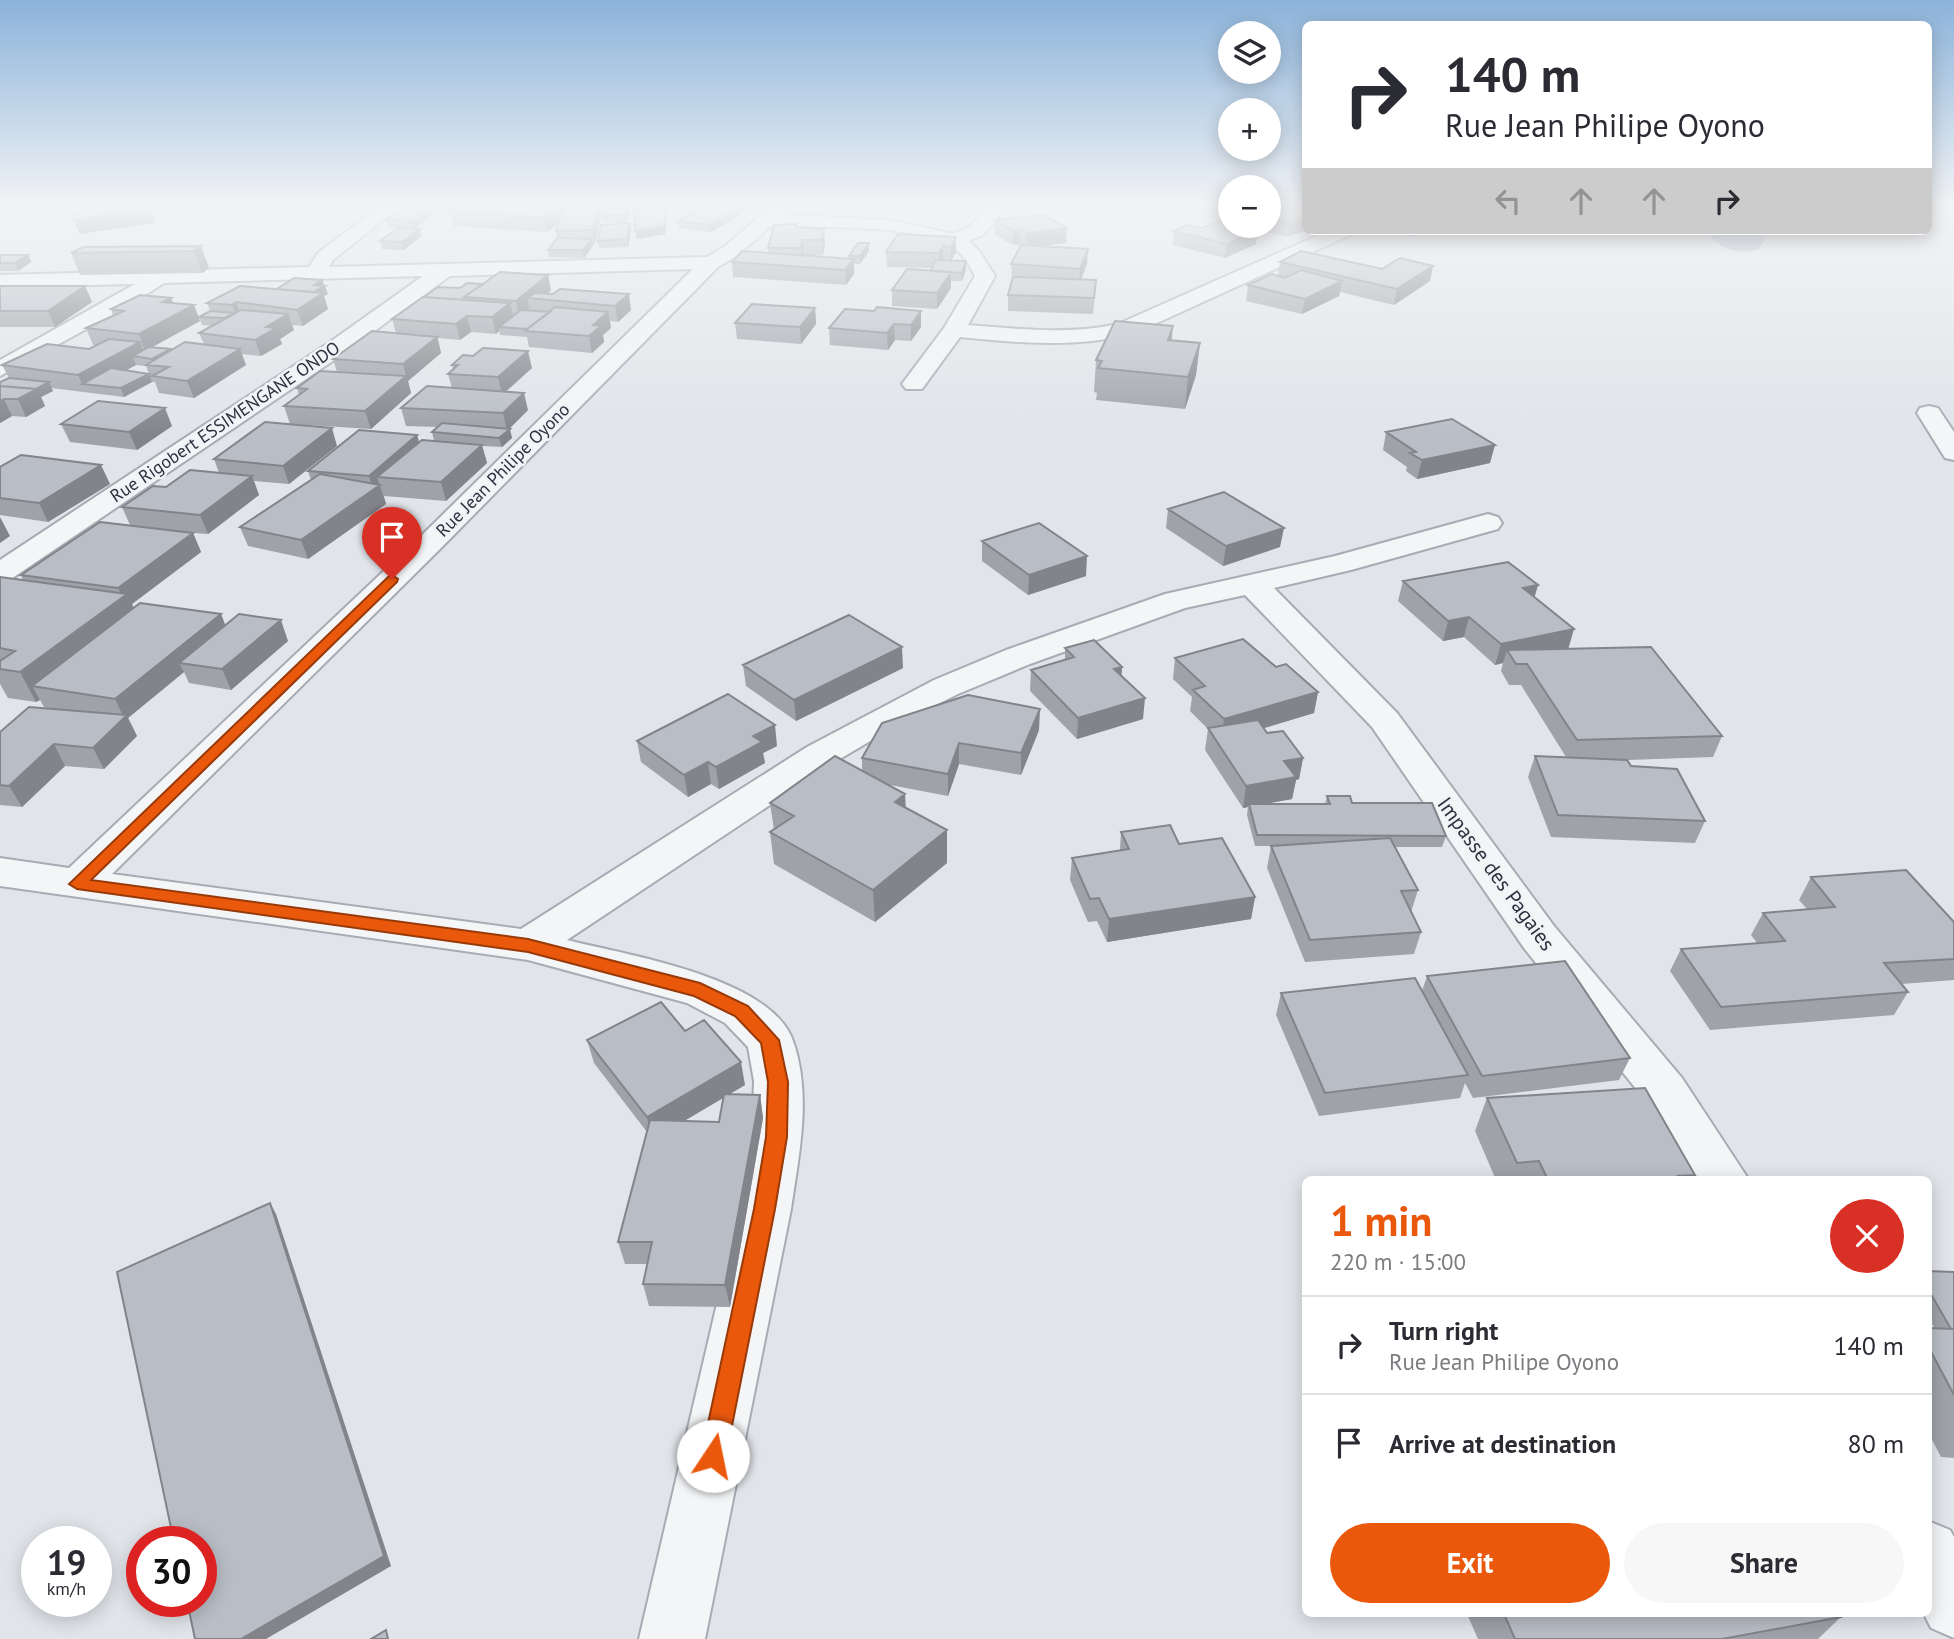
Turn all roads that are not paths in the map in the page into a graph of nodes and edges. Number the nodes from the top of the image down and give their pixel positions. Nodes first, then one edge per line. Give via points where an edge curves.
1 (149, 283) edge
2 (426, 283) edge
3 (690, 283) edge
4 (981, 283) edge
5 (1226, 283) edge
6 (954, 330) junction
7 (0, 369) edge
8 (914, 384) dead end
9 (1929, 413) dead end
10 (1954, 452) edge
11 (1488, 523) dead end
12 (0, 573) edge
13 (1251, 583) junction
14 (0, 872) edge
15 (77, 884) junction
16 (528, 945) junction
17 (1721, 1176) edge
18 (1932, 1560) edge
19 (1954, 1605) edge
20 (672, 1639) edge

1 - 7 street
2 - 12 street, Rue Rigobert ESSIMENGANE ONDO
3 - 15 street, Rue Jean Philipe Oyono
4 - 6 street
5 - 6 street via 1125,329 1096,337 1060,339
6 - 8 street
9 - 10 street
11 - 13 street
13 - 16 street via 1107,624 1018,657 894,713 820,755
13 - 17 street, Impasse des Pagaies via 1385,720 1539,937 1665,1091
14 - 15 street
15 - 16 street
16 - 20 street via 700,990 741,1011 770,1040 778,1082 773,1161
18 - 19 street

